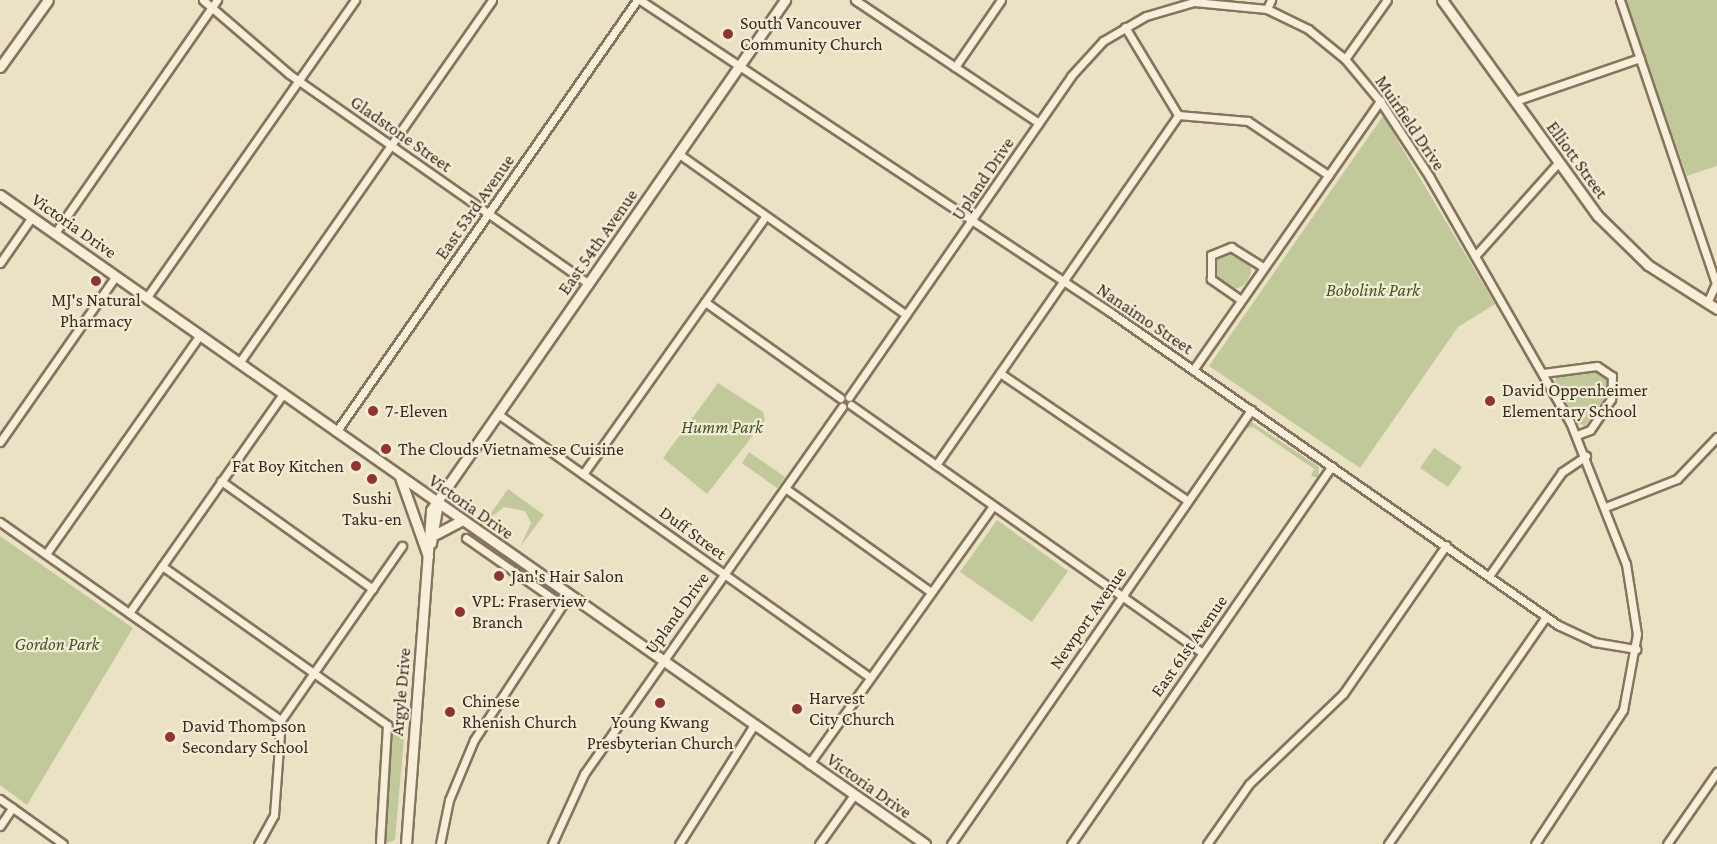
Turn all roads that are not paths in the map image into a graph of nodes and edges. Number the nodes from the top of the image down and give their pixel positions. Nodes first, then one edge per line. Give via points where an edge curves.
1 (48, 0) edge
2 (202, 0) edge
3 (218, 0) edge
4 (355, 0) edge
5 (492, 0) edge
6 (639, 0) edge
7 (785, 0) edge
8 (855, 0) edge
9 (1001, 0) edge
10 (1271, 0) edge
11 (1387, 0) edge
12 (1443, 0) edge
13 (1620, 0) edge
14 (1167, 4) edge
15 (212, 7) junction
16 (1267, 9) junction
17 (1125, 27) junction
18 (1640, 58) junction
19 (1345, 59) junction
20 (0, 67) edge
21 (739, 67) junction
22 (955, 67) junction
23 (298, 80) junction
24 (1380, 101) junction
25 (1515, 101) junction
26 (1178, 115) junction
27 (1039, 123) junction
28 (390, 145) junction
29 (679, 154) junction
30 (1558, 163) junction
31 (1328, 175) junction
32 (0, 195) edge
33 (489, 213) junction
34 (766, 216) junction
35 (32, 217) junction
36 (972, 223) junction
37 (55, 233) junction
38 (1475, 256) junction
39 (0, 263) edge
40 (1263, 267) junction
41 (116, 276) junction
42 (1063, 281) junction
43 (589, 284) junction
44 (147, 297) junction
45 (1241, 300) junction
46 (705, 302) junction
47 (1707, 303) junction
48 (1717, 309) edge
49 (906, 315) junction
50 (200, 335) junction
51 (239, 363) junction
52 (1193, 370) junction
53 (1000, 373) junction
54 (1543, 373) junction
55 (283, 394) junction
56 (849, 397) junction
57 (840, 398) junction
58 (850, 405) junction
59 (842, 407) junction
60 (1251, 410) junction
61 (498, 414) junction
62 (336, 432) junction
63 (1577, 435) junction
64 (0, 442) edge
65 (1716, 442) edge
66 (1586, 456) junction
67 (936, 465) junction
68 (1332, 466) junction
69 (583, 474) junction
70 (400, 477) junction
71 (221, 481) junction
72 (784, 488) junction
73 (1188, 501) junction
74 (438, 503) junction
75 (993, 506) junction
76 (1608, 507) junction
77 (462, 520) junction
78 (0, 522) edge
79 (436, 534) junction
80 (466, 538) dead end
81 (431, 543) junction
82 (1446, 545) junction
83 (402, 546) dead end
84 (45, 554) junction
85 (511, 555) junction
86 (429, 559) junction
87 (505, 565) junction
88 (162, 566) junction
89 (724, 574) junction
90 (1489, 576) junction
91 (373, 589) junction
92 (931, 592) junction
93 (569, 595) junction
94 (1122, 596) junction
95 (562, 605) junction
96 (129, 613) junction
97 (1546, 617) junction
98 (1636, 649) junction
99 (1202, 653) junction
100 (662, 660) junction
101 (314, 673) junction
102 (870, 678) junction
103 (281, 720) junction
104 (754, 725) junction
105 (809, 764) junction
106 (1717, 772) edge
107 (854, 795) junction
108 (0, 799) edge
109 (12, 808) junction
110 (0, 826) edge
111 (63, 844) edge
112 (258, 844) edge
113 (380, 844) edge
114 (406, 844) edge
115 (440, 844) edge
116 (552, 844) edge
117 (679, 844) edge
118 (819, 844) edge
119 (925, 844) edge
120 (951, 844) edge
121 (1071, 844) edge
122 (1208, 844) edge
123 (1388, 844) edge
124 (1535, 844) edge
125 (1666, 844) edge

1 - 20 street
2 - 15 street, Gladstone Street
3 - 15 street
4 - 23 street
5 - 28 street
6 - 21 street, Nanaimo Street
6 - 33 street, East 53rd Avenue
7 - 21 street, East 54th Avenue
8 - 22 street
9 - 22 street
10 - 16 street
11 - 19 street
12 - 25 street, Elliott Street
13 - 18 street
14 - 16 street, Muirfield Drive via 1214,1
14 - 17 street, Upland Drive
15 - 23 street, Gladstone Street
15 - 37 street
16 - 19 street, Muirfield Drive via 1308,29
17 - 26 street
17 - 27 street, Upland Drive via 1082,62
18 - 25 street
18 - 47 street via 1716,283
19 - 24 street, Muirfield Drive
21 - 29 street, East 54th Avenue
21 - 36 street, Nanaimo Street
22 - 27 street
23 - 28 street, Gladstone Street
23 - 44 street
24 - 31 street
24 - 38 street, Muirfield Drive
25 - 30 street, Elliott Street
26 - 31 street via 1248,121
26 - 42 street
27 - 36 street, Upland Drive
28 - 33 street, Gladstone Street
28 - 51 street
29 - 34 street
29 - 43 street, East 54th Avenue
30 - 38 street
30 - 47 street, Elliott Street via 1619,239
31 - 40 street
32 - 35 street, Victoria Drive
33 - 43 street, Gladstone Street
33 - 62 street, East 53rd Avenue
34 - 46 street
34 - 49 street
35 - 37 street, Victoria Drive
35 - 39 street
36 - 42 street, Nanaimo Street
36 - 49 street, Upland Drive
37 - 41 street, Victoria Drive
38 - 54 street, Muirfield Drive
40 - 45 street
40 - 45 street via 1231,248 1211,255 1211,279
41 - 44 street, Victoria Drive
41 - 64 street
42 - 52 street, Nanaimo Street
42 - 53 street
43 - 61 street, East 54th Avenue
44 - 50 street, Victoria Drive
45 - 52 street
46 - 57 street
46 - 69 street
47 - 48 street, Elliott Street
49 - 56 street, Upland Drive
50 - 51 street, Victoria Drive
50 - 84 street
51 - 55 street, Victoria Drive
52 - 60 street, Nanaimo Street
53 - 67 street
53 - 73 street
54 - 63 street, Muirfield Drive
54 - 63 street via 1598,366 1612,376 1611,399 1590,430
55 - 62 street, Victoria Drive
55 - 71 street
56 - 57 street
56 - 58 street
57 - 59 street
58 - 59 street
58 - 67 street
59 - 72 street, Upland Drive
60 - 68 street, Nanaimo Street
60 - 73 street, Newport Avenue
61 - 69 street, Duff Street
61 - 74 street, East 54th Avenue
62 - 70 street, Victoria Drive
63 - 66 street, Muirfield Drive
65 - 76 street via 1677,479
66 - 76 street, Muirfield Drive
66 - 90 street via 1562,472
67 - 75 street
68 - 82 street, Nanaimo Street
68 - 99 street, East 61st Avenue
69 - 89 street, Duff Street
70 - 74 street, Victoria Drive
70 - 86 street
71 - 88 street
71 - 91 street
72 - 89 street, Upland Drive
72 - 92 street
73 - 94 street, Newport Avenue
74 - 77 street, Victoria Drive
74 - 79 street, Argyle Drive
74 - 81 street, Argyle Drive via 429,520
75 - 92 street
75 - 94 street
76 - 98 street, Muirfield Drive via 1634,605
77 - 79 street
77 - 85 street, Victoria Drive
78 - 84 street
79 - 81 street, Argyle Drive
80 - 87 street
81 - 86 street, Argyle Drive
82 - 90 street, Nanaimo Street
82 - 122 street via 1343,694 1249,784
83 - 91 street
84 - 96 street
85 - 87 street
85 - 93 street, Victoria Drive
86 - 114 street, Argyle Drive
87 - 95 street
88 - 96 street
88 - 101 street
89 - 100 street, Upland Drive
89 - 102 street, Duff Street
90 - 97 street, Nanaimo Street
91 - 101 street
92 - 102 street
93 - 95 street
93 - 100 street, Victoria Drive
94 - 99 street
94 - 120 street, Newport Avenue
95 - 115 street via 474,740 449,800
96 - 103 street
97 - 98 street, Nanaimo Street via 1594,642
97 - 123 street
98 - 124 street, Muirfield Drive via 1631,685 1610,735
99 - 121 street, East 61st Avenue
100 - 104 street, Victoria Drive
100 - 116 street, Upland Drive via 584,774
101 - 103 street
101 - 113 street via 387,725
102 - 105 street
103 - 112 street via 274,815
104 - 105 street, Victoria Drive
104 - 117 street
105 - 107 street, Victoria Drive
106 - 125 street
107 - 118 street
107 - 119 street, Victoria Drive
108 - 109 street
109 - 110 street
109 - 111 street

